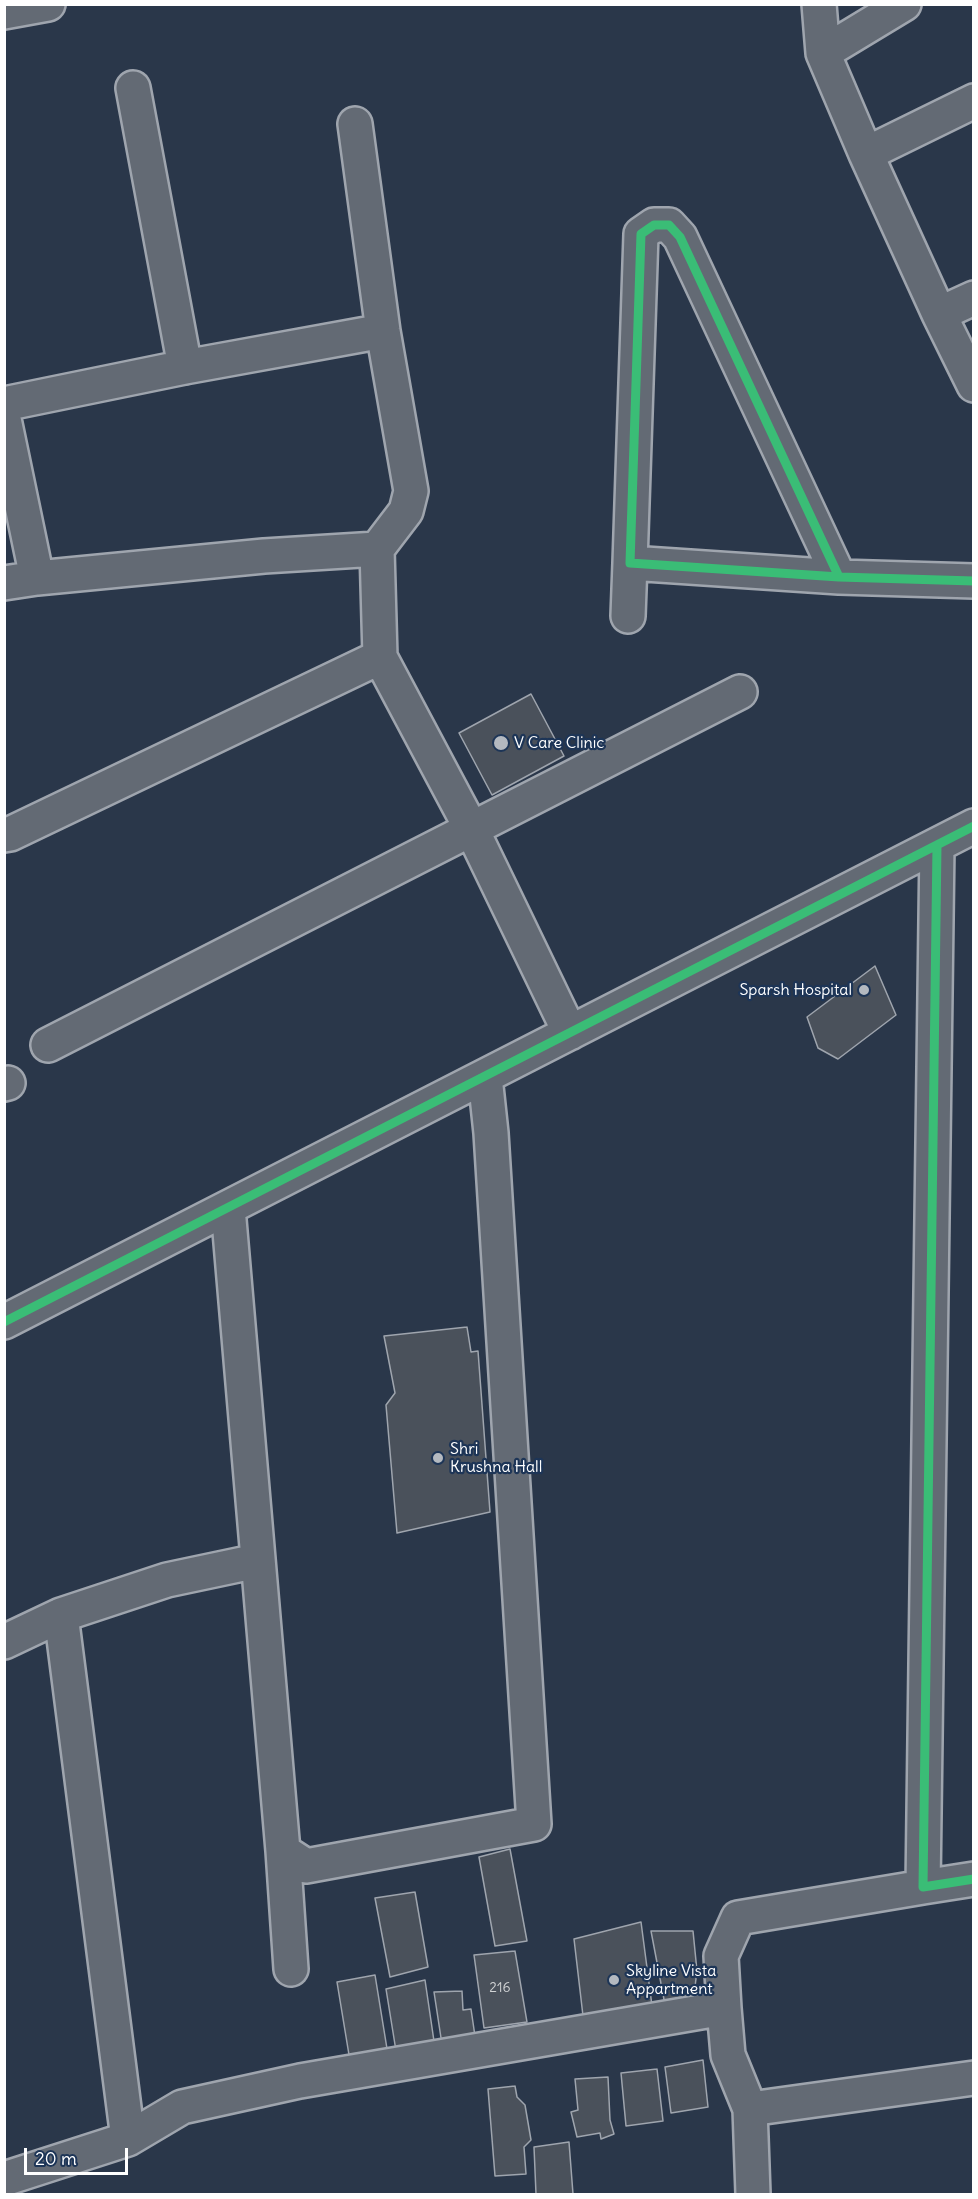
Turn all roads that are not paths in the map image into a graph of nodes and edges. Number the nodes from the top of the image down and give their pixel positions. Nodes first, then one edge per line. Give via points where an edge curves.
1 (48, 4) edge
2 (819, 4) edge
3 (904, 4) edge
4 (4, 12) edge
5 (823, 53) junction
6 (133, 88) dead end
7 (974, 101) edge
8 (355, 124) dead end
9 (866, 154) junction
10 (974, 298) edge
11 (939, 314) junction
12 (383, 331) junction
13 (185, 367) junction
14 (974, 385) edge
15 (4, 404) edge
16 (4, 419) edge
17 (377, 549) junction
18 (630, 563) junction
19 (839, 577) junction
20 (37, 578) junction
21 (974, 581) edge
22 (4, 583) edge
23 (628, 616) dead end
24 (380, 657) junction
25 (740, 692) dead end
26 (974, 826) edge
27 (472, 830) junction
28 (4, 835) edge
29 (937, 845) junction
30 (570, 1033) junction
31 (48, 1045) dead end
32 (485, 1077) junction
33 (228, 1208) junction
34 (4, 1322) edge
35 (257, 1561) junction
36 (61, 1615) junction
37 (4, 1642) edge
38 (283, 1851) junction
39 (974, 1879) edge
40 (923, 1887) junction
41 (291, 1969) dead end
42 (724, 2008) junction
43 (974, 2078) edge
44 (750, 2109) junction
45 (128, 2139) junction
46 (4, 2179) edge
47 (753, 2194) edge

1 - 4 street
2 - 5 street
3 - 5 street
5 - 9 street
6 - 13 street
7 - 9 street
8 - 12 street
9 - 11 street
10 - 11 street
11 - 14 street
12 - 13 street
12 - 17 street via 411,491 406,511
13 - 15 street
16 - 20 street
17 - 20 street
17 - 24 street
18 - 19 street
18 - 19 street via 641,234 654,225 669,225 680,237
18 - 23 street
19 - 21 street
20 - 22 street
24 - 27 street
24 - 28 street
25 - 27 street
26 - 29 street
27 - 30 street
27 - 31 street
29 - 30 street
29 - 40 street
30 - 32 street
32 - 33 street
32 - 38 street via 534,1824 306,1866
33 - 34 street
33 - 35 street
35 - 36 street via 167,1580
35 - 38 street
36 - 37 street
36 - 45 street
38 - 41 street
39 - 40 street
40 - 42 street via 738,1918 721,1956
42 - 44 street via 728,2055
42 - 45 street via 300,2081 182,2107
43 - 44 street
44 - 47 street
45 - 46 street

